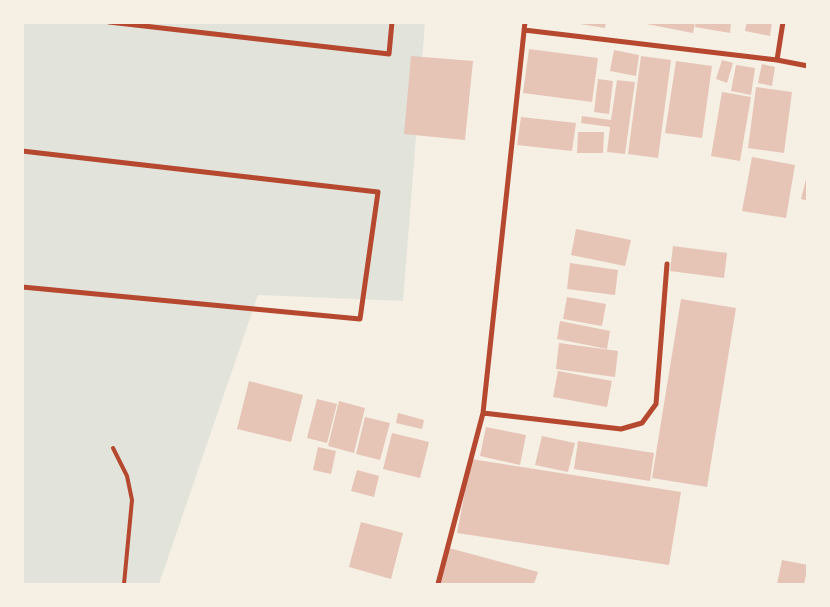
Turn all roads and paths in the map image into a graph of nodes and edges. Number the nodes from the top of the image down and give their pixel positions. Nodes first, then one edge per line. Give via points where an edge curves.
1 (109, 22) edge
2 (392, 22) edge
3 (525, 22) edge
4 (783, 22) edge
5 (524, 30) junction
6 (777, 60) junction
7 (808, 66) edge
8 (22, 151) edge
9 (667, 264) dead end
10 (22, 287) edge
11 (483, 412) junction
12 (113, 448) dead end
13 (124, 584) edge
14 (438, 584) edge

1 - 2 street via 389,54
3 - 5 street
4 - 6 street
5 - 6 street
5 - 11 street
6 - 7 street
8 - 10 street via 378,192 360,319
9 - 11 street via 656,404 642,422 620,429
11 - 14 street
12 - 13 lane via 127,476 132,500

